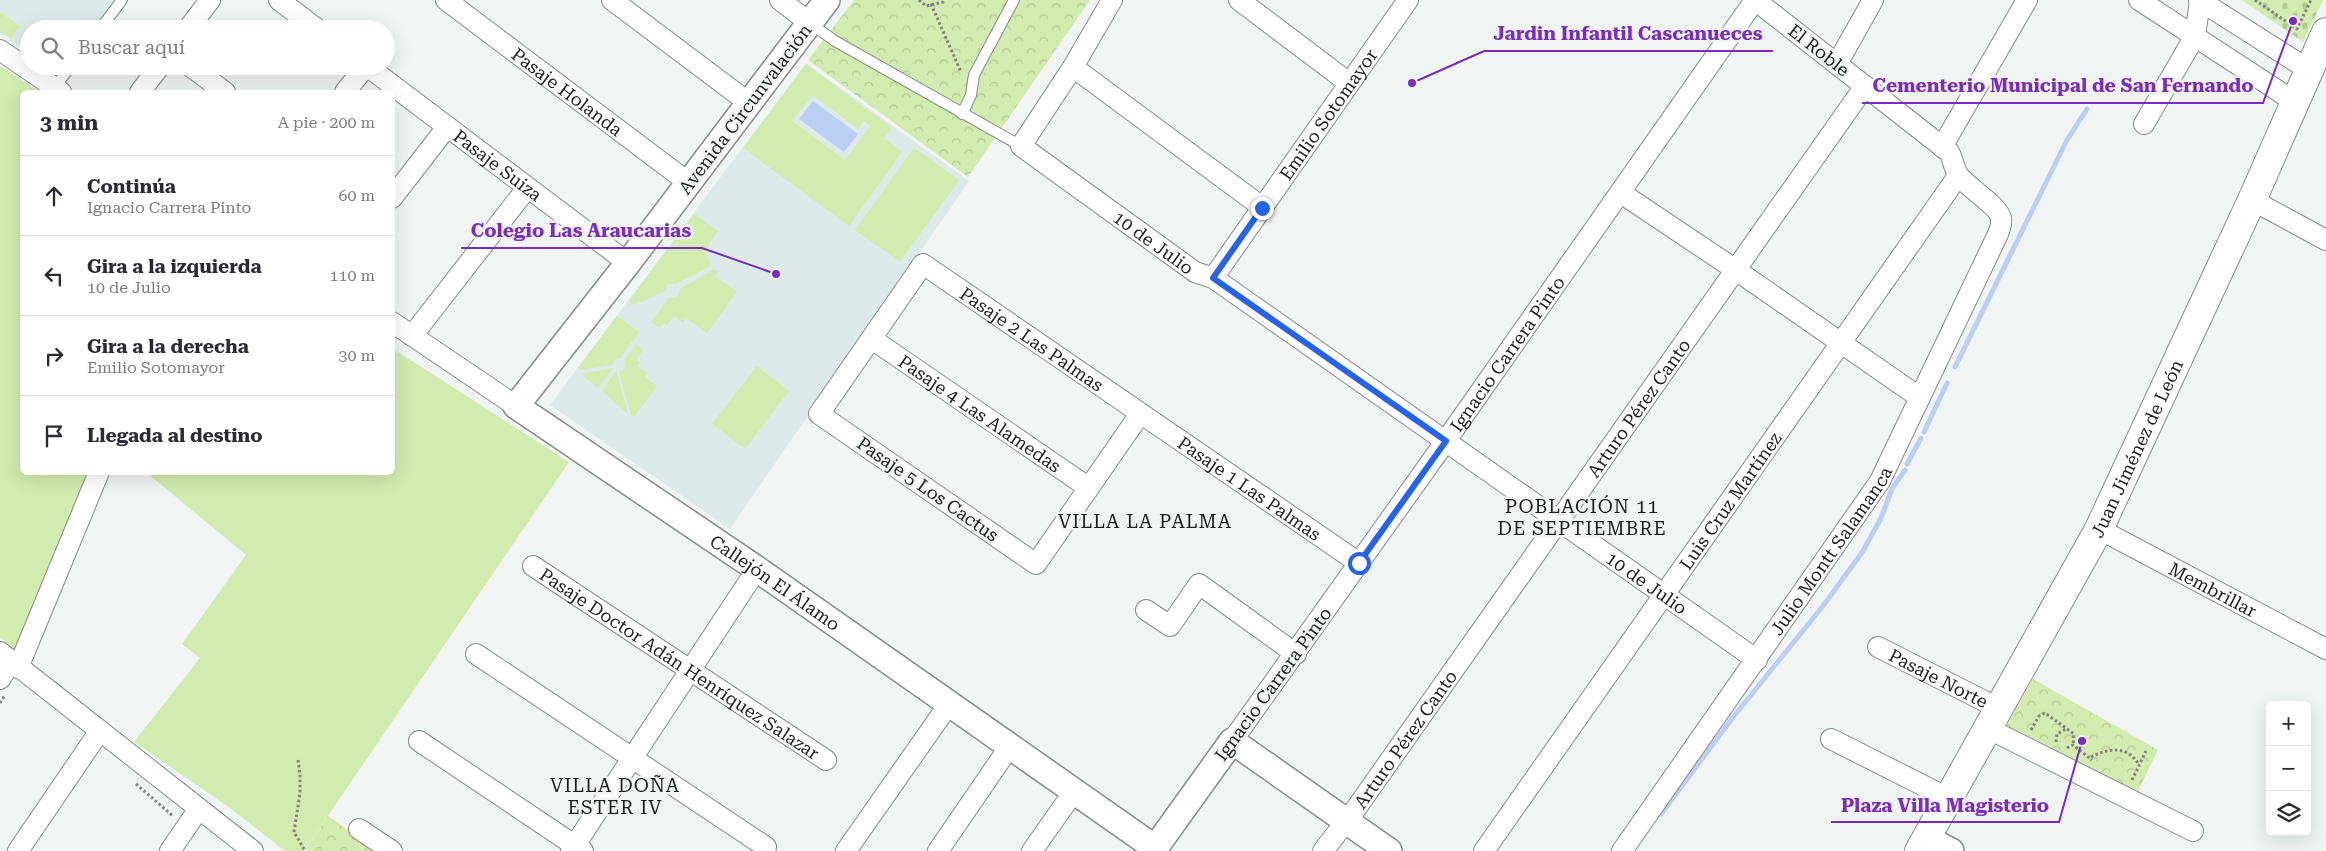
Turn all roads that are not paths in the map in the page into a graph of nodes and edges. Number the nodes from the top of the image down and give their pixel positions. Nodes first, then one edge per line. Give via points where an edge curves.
1 (122, 0) edge
2 (210, 0) edge
3 (279, 0) edge
4 (446, 0) edge
5 (612, 0) edge
6 (780, 0) edge
7 (827, 0) edge
8 (1014, 0) edge
9 (1112, 0) edge
10 (1239, 0) edge
11 (1408, 0) edge
12 (1755, 0) edge
13 (1874, 0) edge
14 (2027, 0) edge
15 (2139, 0) edge
16 (2200, 0) edge
17 (107, 20) edge
18 (195, 20) edge
19 (305, 20) edge
20 (810, 23) junction
21 (2326, 32) edge
22 (2195, 36) junction
23 (0, 50) edge
24 (20, 64) edge
25 (1836, 64) junction
26 (1074, 68) junction
27 (2309, 70) junction
28 (36, 75) edge
29 (66, 75) edge
30 (153, 75) edge
31 (202, 75) edge
32 (359, 75) edge
33 (378, 75) edge
34 (1350, 83) junction
35 (1865, 86) junction
36 (57, 90) edge
37 (142, 90) edge
38 (222, 90) edge
39 (347, 90) edge
40 (2295, 102) junction
41 (749, 103) junction
42 (962, 114) junction
43 (2144, 124) dead end
44 (447, 127) junction
45 (1021, 146) junction
46 (1942, 147) junction
47 (1958, 176) junction
48 (689, 183) junction
49 (527, 188) junction
50 (1621, 192) junction
51 (395, 194) edge
52 (2252, 200) junction
53 (1262, 208) junction
54 (2001, 227) joint
55 (2326, 240) edge
56 (628, 264) junction
57 (1736, 270) junction
58 (1213, 278) junction
59 (395, 324) edge
60 (411, 335) junction
61 (872, 339) junction
62 (1842, 344) junction
63 (1919, 397) junction
64 (516, 406) junction
65 (1140, 414) junction
66 (1446, 441) junction
67 (98, 475) edge
68 (1089, 488) junction
69 (1559, 520) junction
70 (2099, 529) junction
71 (1359, 563) junction
72 (533, 566) dead end
73 (757, 569) junction
74 (1662, 594) junction
75 (1146, 610) dead end
76 (1878, 647) dead end
77 (2326, 648) edge
78 (476, 654) dead end
79 (1296, 654) junction
80 (1757, 660) junction
81 (10, 661) edge
82 (690, 671) junction
83 (0, 679) edge
84 (949, 704) junction
85 (1993, 718) junction
86 (99, 732) junction
87 (1831, 739) dead end
88 (419, 741) dead end
89 (1232, 741) junction
90 (1010, 746) junction
91 (632, 758) junction
92 (826, 760) dead end
93 (1075, 790) junction
94 (1948, 798) junction
95 (198, 810) junction
96 (1345, 820) junction
97 (359, 829) dead end
98 (2193, 831) dead end
99 (1922, 845) edge
100 (766, 847) dead end
101 (576, 849) edge
102 (1154, 849) edge
103 (18, 851) edge
104 (170, 851) edge
105 (254, 851) edge
106 (392, 851) edge
107 (846, 851) edge
108 (938, 851) edge
109 (1032, 851) edge
110 (1323, 851) edge
111 (1389, 851) edge
112 (1484, 851) edge
113 (1622, 851) edge
114 (1951, 851) edge

1 - 17 lane
2 - 18 street
3 - 19 street
4 - 48 street, Pasaje Holanda
5 - 41 street
6 - 20 street
7 - 20 street, Avenida Circunvalación
8 - 42 lane via 974,75 971,95
9 - 26 street
10 - 34 street
11 - 34 street, Emilio Sotomayor
12 - 25 street, El Roble
12 - 50 street, Ignacio Carrera Pinto
13 - 25 street
14 - 46 street
15 - 22 street
16 - 22 street
16 - 27 street
20 - 41 street, Avenida Circunvalación
20 - 42 lane via 835,41
21 - 27 main road, Juan Jiménez de León
22 - 40 street
22 - 43 street
23 - 24 street
25 - 35 street, El Roble
26 - 45 street
26 - 53 street
27 - 40 main road, Juan Jiménez de León
28 - 36 street
29 - 36 lane
30 - 37 street
31 - 38 street
32 - 39 street
33 - 44 street, Pasaje Suiza
34 - 53 street, Emilio Sotomayor
35 - 46 street, El Roble
35 - 57 street, Arturo Pérez Canto
40 - 52 main road, Juan Jiménez de León
41 - 48 street, Avenida Circunvalación
42 - 45 lane
44 - 49 street, Pasaje Suiza
44 - 51 street
45 - 58 street, 10 de Julio via 1195,272
46 - 47 street, El Roble via 1952,157
47 - 54 street, El Roble via 1999,213
47 - 62 street, Luis Cruz Martínez
48 - 56 street, Avenida Circunvalación
49 - 56 street, Pasaje Suiza
49 - 60 street
50 - 57 street
50 - 66 street, Ignacio Carrera Pinto
52 - 55 street
52 - 70 main road, Juan Jiménez de León
53 - 58 street, Emilio Sotomayor
54 - 63 street, Julio Montt Salamanca
56 - 64 street, Avenida Circunvalación
57 - 62 street
57 - 69 street, Arturo Pérez Canto
58 - 66 street, 10 de Julio
59 - 60 street, Callejón El Álamo
60 - 64 street, Callejón El Álamo
61 - 65 street, Pasaje 2 Las Palmas via 923,264
61 - 68 street, Pasaje 4 Las Alamedas
61 - 68 street, Pasaje 5 Los Cactus via 819,414 1036,564
62 - 63 street
62 - 74 street, Luis Cruz Martínez
63 - 80 street, Julio Montt Salamanca via 1880,481
64 - 73 street, Callejón El Álamo
65 - 68 street
65 - 71 street, Pasaje 1 Las Palmas
66 - 69 street, 10 de Julio
66 - 71 street, Ignacio Carrera Pinto
67 - 81 street
69 - 74 street, 10 de Julio
69 - 96 street, Arturo Pérez Canto
70 - 77 street, Membrillar
70 - 85 main road, Juan Jiménez de León
71 - 79 street, Ignacio Carrera Pinto
72 - 82 street, Pasaje Doctor Adán Henríquez Salazar
73 - 82 street
73 - 84 street, Callejón El Álamo
74 - 80 street, 10 de Julio
74 - 112 street, Luis Cruz Martínez
75 - 79 street via 1170,626 1199,584
76 - 85 street, Pasaje Norte
78 - 91 street
79 - 89 street, Ignacio Carrera Pinto
80 - 113 street, Julio Montt Salamanca
81 - 83 street
81 - 86 street
82 - 91 street
82 - 92 street, Pasaje Doctor Adán Henríquez Salazar
84 - 90 street, Callejón El Álamo
84 - 107 street
85 - 94 main road, Juan Jiménez de León
85 - 98 street, Pasaje Norte via 2024,746
86 - 95 street
86 - 103 street
87 - 94 street
88 - 101 street
89 - 96 street
89 - 102 street, Ignacio Carrera Pinto
90 - 93 street, Callejón El Álamo
90 - 108 street
91 - 100 street
91 - 101 street
93 - 102 street, Callejón El Álamo
93 - 109 street
94 - 99 main road, Juan Jiménez de León
95 - 104 street
95 - 105 street
96 - 110 street, Arturo Pérez Canto
96 - 111 street
97 - 106 street
99 - 114 street

